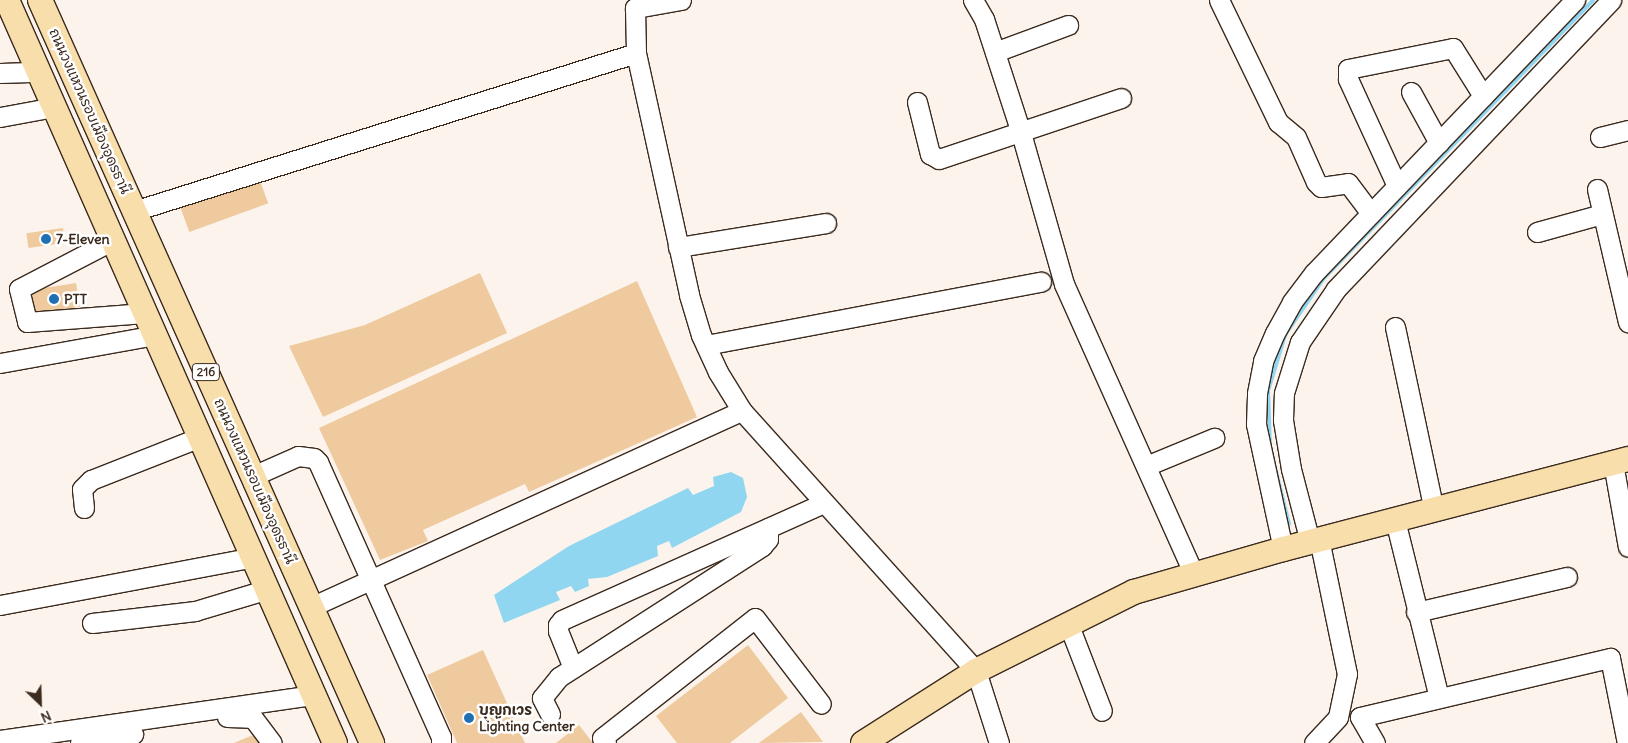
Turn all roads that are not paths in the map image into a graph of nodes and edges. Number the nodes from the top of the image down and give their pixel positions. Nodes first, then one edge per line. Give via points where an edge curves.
1 (40, 0) edge
2 (681, 0) edge
3 (973, 0) edge
4 (1219, 0) edge
5 (1611, 0) edge
6 (1566, 3) edge
7 (5, 4) edge
8 (635, 4) edge
9 (1068, 25) dead end
10 (994, 52) junction
11 (636, 53) junction
12 (38, 72) junction
13 (0, 73) edge
14 (1411, 92) dead end
15 (1483, 96) junction
16 (1121, 98) dead end
17 (917, 102) dead end
18 (54, 107) junction
19 (0, 117) edge
20 (1628, 130) edge
21 (1021, 133) junction
22 (1600, 136) dead end
23 (1439, 143) junction
24 (1398, 186) junction
25 (1597, 188) dead end
26 (134, 211) junction
27 (1371, 213) junction
28 (1602, 214) junction
29 (826, 223) dead end
30 (1537, 232) dead end
31 (113, 240) junction
32 (678, 247) junction
33 (1041, 282) dead end
34 (1625, 300) edge
35 (145, 313) junction
36 (1628, 322) edge
37 (1394, 327) dead end
38 (155, 335) junction
39 (706, 345) junction
40 (0, 363) edge
41 (742, 411) junction
42 (200, 437) junction
43 (1214, 438) dead end
44 (1621, 461) edge
45 (1146, 466) junction
46 (253, 476) junction
47 (824, 503) junction
48 (84, 508) dead end
49 (1434, 510) junction
50 (1395, 520) junction
51 (768, 528) junction
52 (1314, 541) junction
53 (1628, 547) edge
54 (1283, 549) junction
55 (253, 557) junction
56 (1193, 573) junction
57 (1567, 577) dead end
58 (371, 580) junction
59 (268, 590) junction
60 (0, 606) edge
61 (312, 607) junction
62 (1416, 612) junction
63 (92, 623) dead end
64 (1068, 623) junction
65 (573, 668) junction
66 (976, 670) junction
67 (314, 695) junction
68 (1440, 698) junction
69 (821, 704) dead end
70 (1102, 710) dead end
71 (550, 714) dead end
72 (0, 740) edge
73 (876, 740) edge
74 (80, 743) edge
75 (272, 743) edge
76 (335, 743) edge
77 (372, 743) edge
78 (441, 743) edge
79 (606, 743) edge
80 (999, 743) edge
81 (1314, 743) edge
82 (1374, 743) edge
83 (1627, 743) edge

1 - 26 main road, ถนนวงแหวนรอบเมืองอุดรธานี / 216
2 - 8 street
3 - 10 street via 984,19
4 - 27 street via 1278,122 1296,137 1316,182 1321,187 1348,183
5 - 52 street via 1336,289 1300,342 1284,393 1283,420 1290,469
6 - 15 street
7 - 12 main road, 216
8 - 11 street
9 - 10 street
10 - 21 street
11 - 26 street
11 - 32 street
12 - 13 street
12 - 18 main road, 216
14 - 23 street
15 - 23 street
15 - 24 street via 1453,48 1348,69 1348,79
16 - 21 street
17 - 21 street via 934,159
18 - 19 street
18 - 31 main road, 216
20 - 22 street
21 - 45 street via 1064,284
23 - 24 street
24 - 27 street
25 - 28 street
26 - 46 main road, ถนนวงแหวนรอบเมืองอุดรธานี / 216
27 - 54 street via 1314,273 1292,302 1264,361 1257,393 1256,424
28 - 30 street
28 - 34 street
29 - 32 street
31 - 35 main road, 216
31 - 35 street via 19,289 27,322
32 - 39 street via 689,295
33 - 39 street
34 - 36 street
35 - 38 main road, 216
37 - 49 street
38 - 40 street
38 - 42 main road, 216
39 - 41 street
41 - 47 street
41 - 58 street
42 - 48 street via 91,480 82,489
42 - 55 main road, 216
43 - 45 street
44 - 49 main road
44 - 53 street
45 - 56 street
46 - 58 street via 298,456 314,458
46 - 61 main road, ถนนวงแหวนรอบเมืองอุดรธานี / 216
47 - 51 street
47 - 66 street
49 - 50 main road
50 - 52 main road
50 - 62 street
51 - 65 street via 768,539 762,546
51 - 65 street via 562,620 558,630
52 - 54 main road
52 - 81 street via 1348,674 1338,717
54 - 56 main road
55 - 59 main road, 216
55 - 60 street
56 - 64 main road via 1134,592
57 - 62 street
58 - 61 street
58 - 78 street
59 - 63 street via 195,610
59 - 67 main road, 216
61 - 77 main road, ถนนวงแหวนรอบเมืองอุดรธานี / 216
62 - 68 street
64 - 66 main road
64 - 70 street
65 - 71 street via 544,691 542,698
66 - 73 main road
66 - 80 street
67 - 72 street
67 - 76 main road, 216
68 - 82 street via 1360,717
68 - 83 street via 1610,658
69 - 79 street via 755,618 602,738
74 - 75 street via 239,715 258,722

